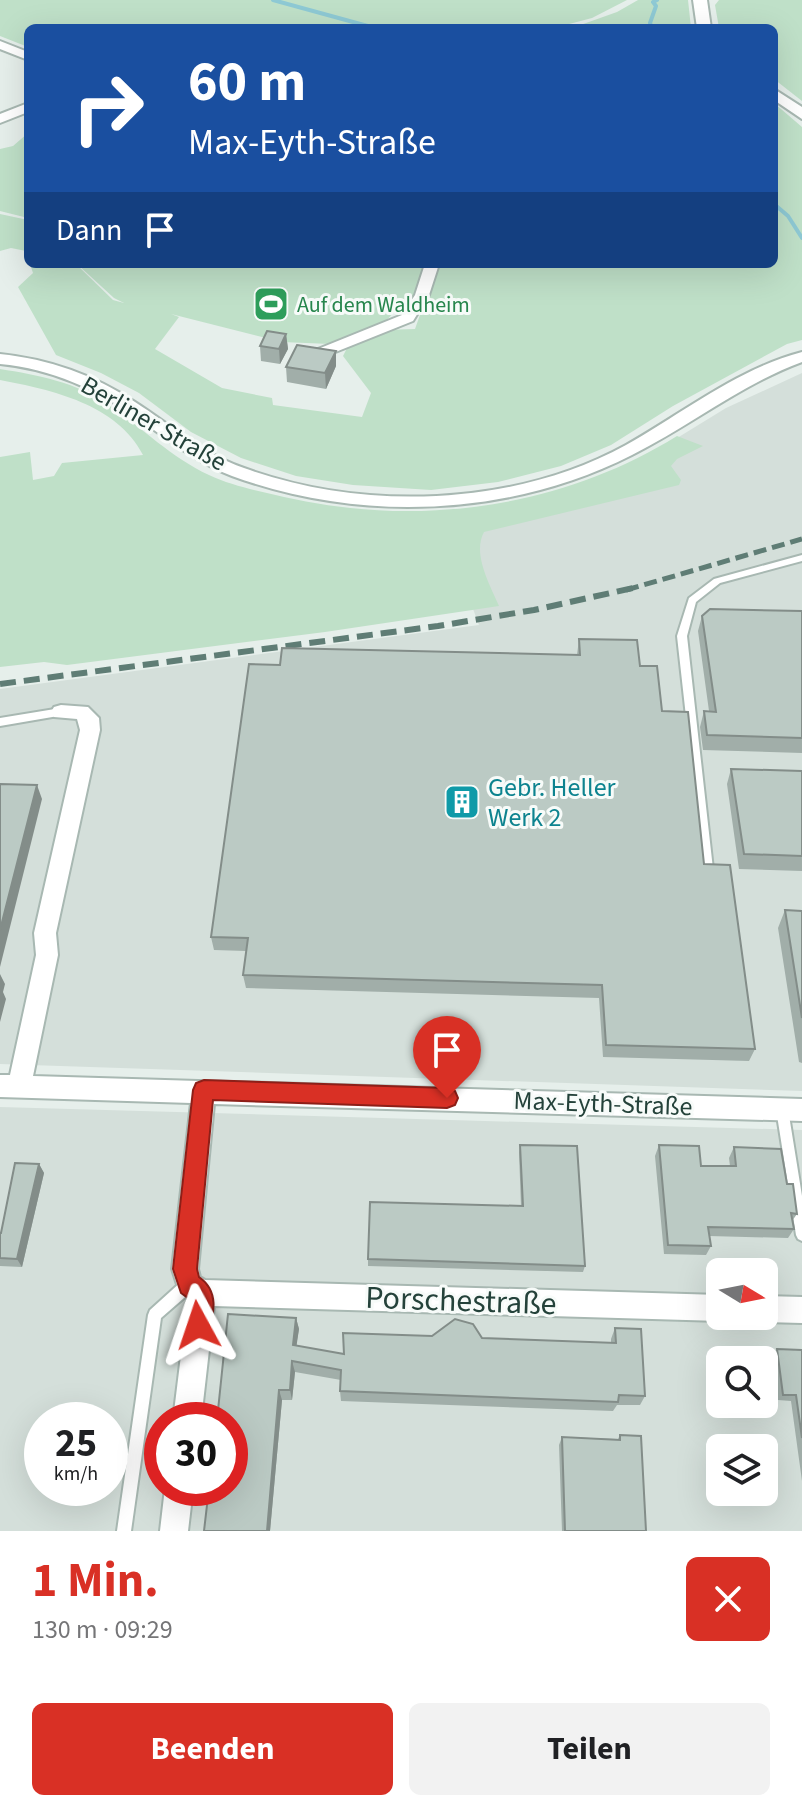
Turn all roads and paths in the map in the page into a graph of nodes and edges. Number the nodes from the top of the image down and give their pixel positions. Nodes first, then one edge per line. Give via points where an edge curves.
1 (700, 0) edge
2 (701, 24) edge
3 (0, 45) edge
4 (24, 54) edge
5 (778, 96) edge
6 (24, 109) edge
7 (802, 114) edge
8 (0, 119) edge
9 (431, 268) edge
10 (313, 356) edge
11 (802, 357) edge
12 (0, 359) edge
13 (802, 558) edge
14 (61, 712) joint
15 (0, 722) edge
16 (708, 869) edge
17 (10, 1086) edge
18 (204, 1090) junction
19 (792, 1110) edge
20 (802, 1235) edge
21 (195, 1289) junction
22 (706, 1307) edge
23 (778, 1309) edge
24 (802, 1310) edge
25 (188, 1402) edge
26 (177, 1506) edge
27 (124, 1531) edge
28 (174, 1531) edge

1 - 2 street
3 - 4 street
5 - 7 street
6 - 8 street
9 - 10 street via 408,318
11 - 12 street, Berliner Straße via 746,378 627,451 575,473 489,494 411,500 328,495 239,472 184,446 89,382
13 - 16 lane via 717,581 692,600 682,636
14 - 15 lane
14 - 17 street, Max-Eyth-Straße via 81,712 89,718 90,730 45,933 47,955
17 - 18 street, Max-Eyth-Straße
18 - 19 street, Max-Eyth-Straße
18 - 21 street via 185,1269
19 - 20 lane
21 - 22 street, Porschestraße
21 - 25 street
21 - 27 lane via 155,1315
23 - 24 street
26 - 28 street

